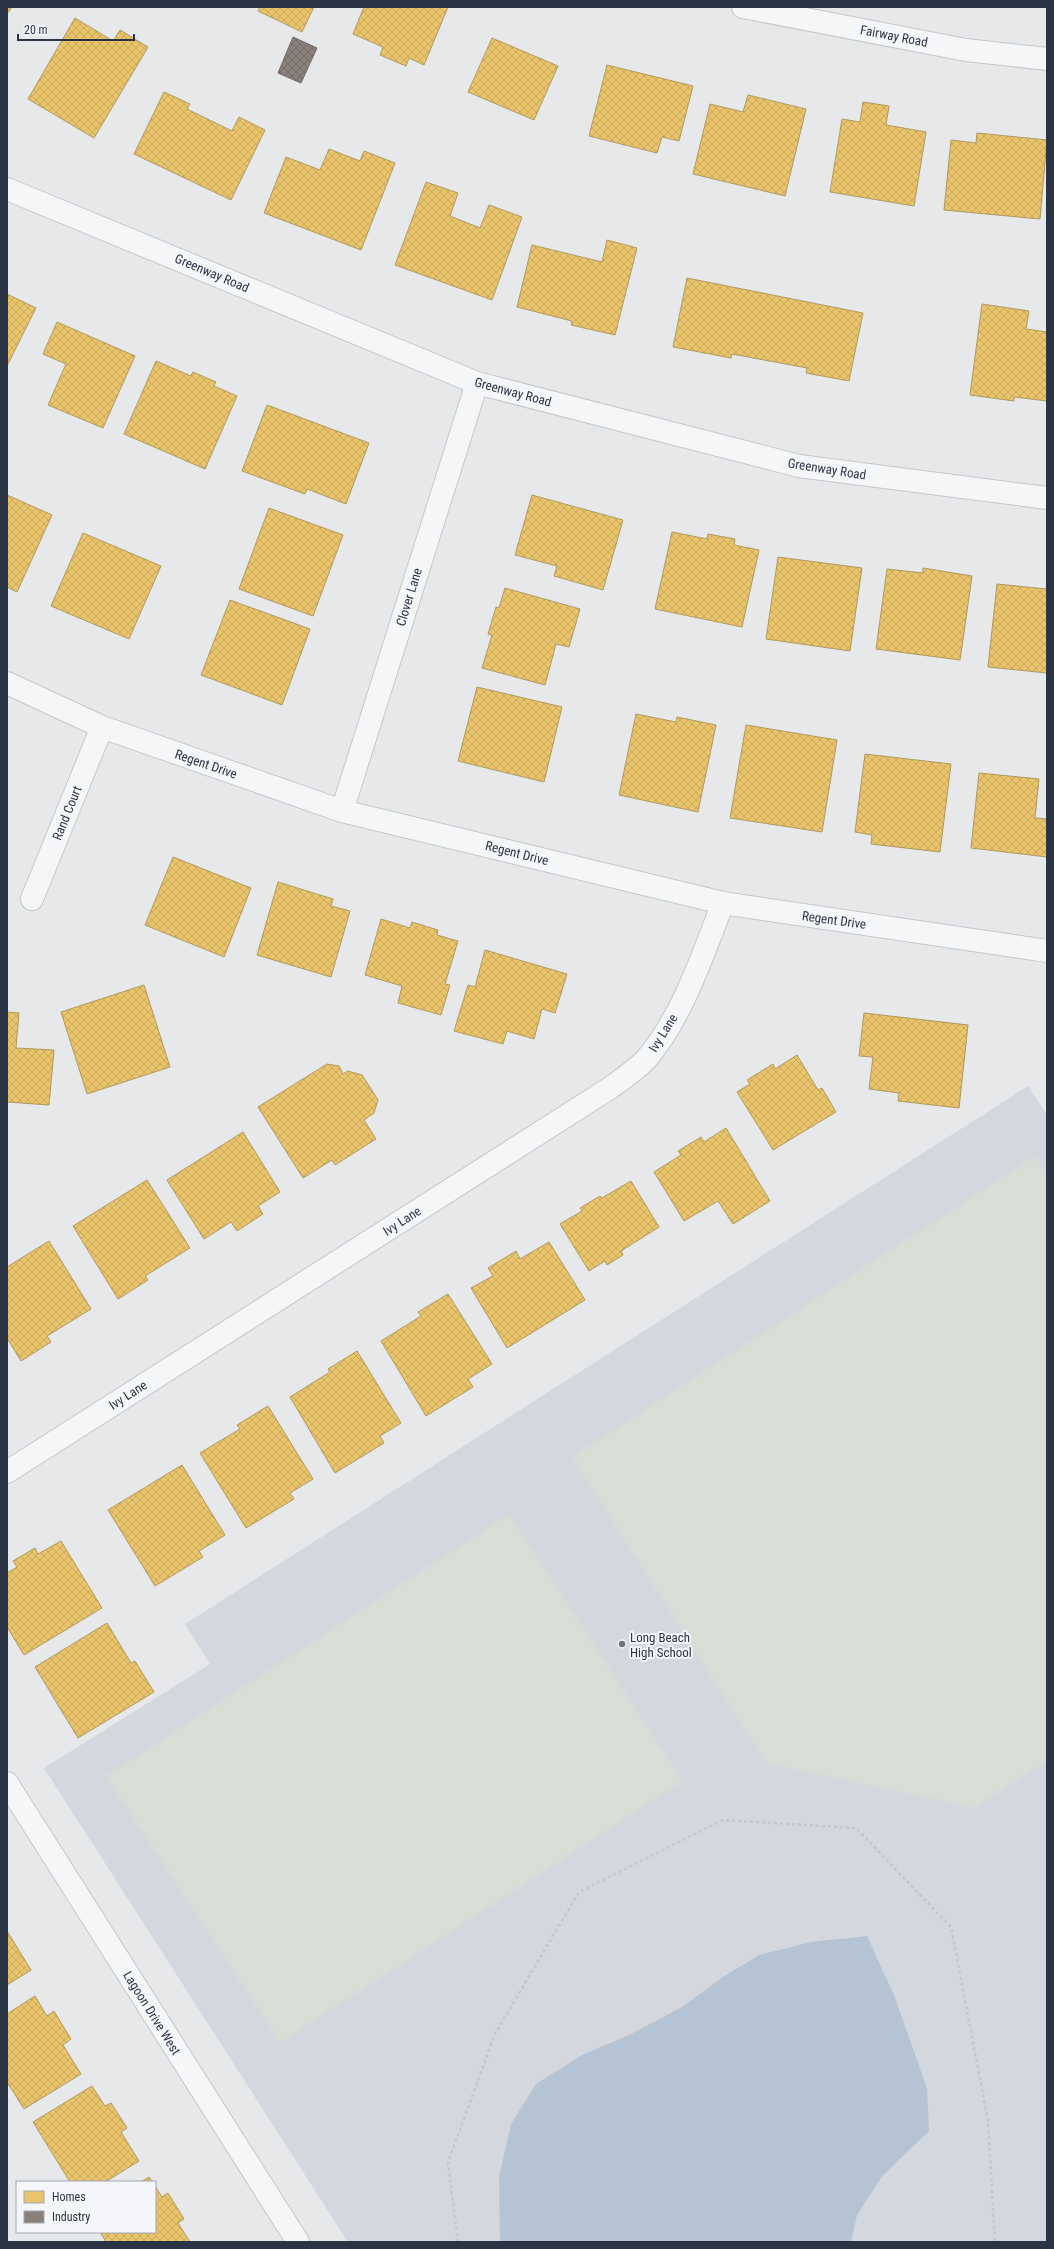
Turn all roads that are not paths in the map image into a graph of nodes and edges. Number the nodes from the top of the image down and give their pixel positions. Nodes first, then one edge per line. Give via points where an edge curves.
1 (743, 7) edge
2 (1047, 59) edge
3 (7, 189) edge
4 (477, 383) junction
5 (1047, 498) edge
6 (7, 683) edge
7 (102, 727) junction
8 (342, 811) junction
9 (32, 899) dead end
10 (723, 903) junction
11 (1047, 951) edge
12 (7, 1472) edge
13 (7, 1783) edge
14 (298, 2242) edge

1 - 2 street, Fairway Road via 966,50
3 - 4 street, Greenway Road
4 - 5 street, Greenway Road via 799,466
4 - 8 street, Clover Lane
6 - 7 street, Regent Drive
7 - 8 street, Regent Drive
7 - 9 street, Rand Court
8 - 10 street, Regent Drive
10 - 11 street, Regent Drive
10 - 12 street, Ivy Lane via 698,966 670,1024 647,1058 610,1088
13 - 14 street, Lagoon Drive West

